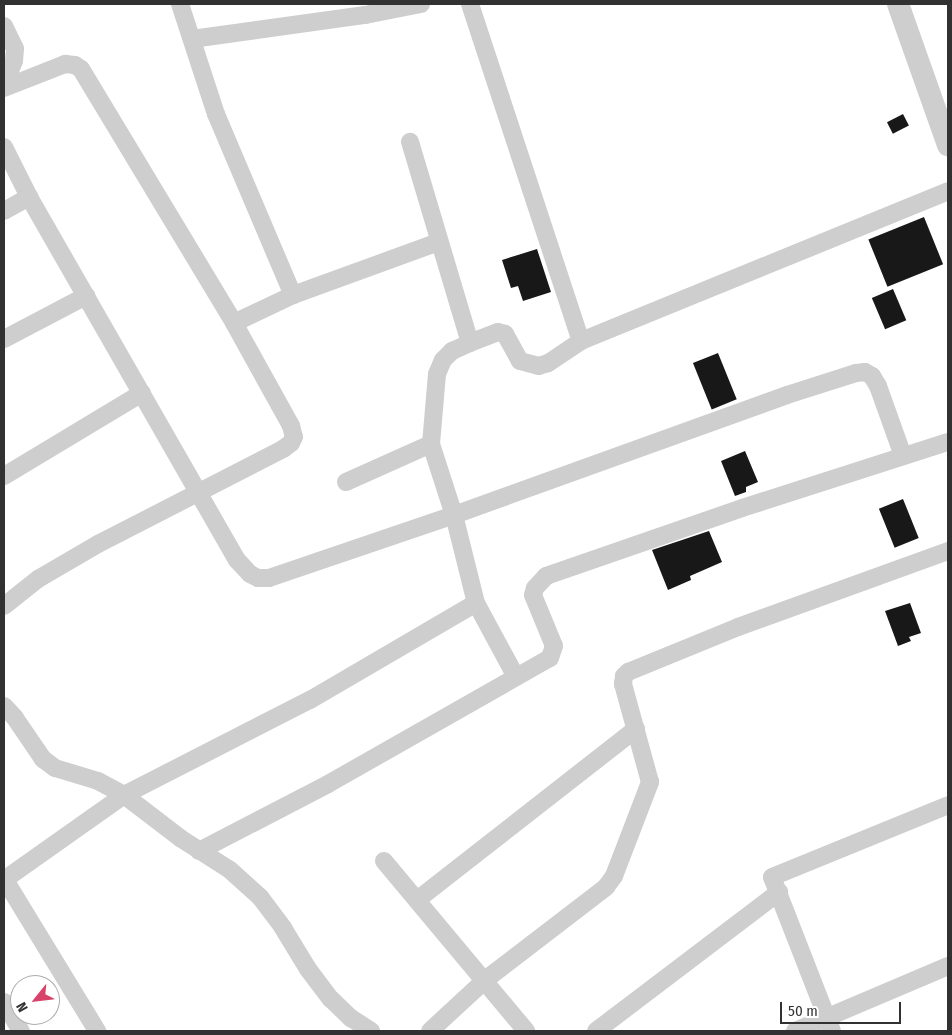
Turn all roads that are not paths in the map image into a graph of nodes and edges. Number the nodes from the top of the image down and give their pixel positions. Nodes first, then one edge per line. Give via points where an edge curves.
1 (180, 4) edge
2 (421, 4) edge
3 (470, 4) edge
4 (898, 4) edge
5 (4, 26) edge
6 (192, 39) junction
7 (4, 87) edge
8 (410, 142) dead end
9 (948, 145) edge
10 (4, 147) edge
11 (948, 191) edge
12 (29, 197) junction
13 (4, 211) edge
14 (439, 242) junction
15 (86, 296) junction
16 (292, 296) junction
17 (234, 323) junction
18 (4, 339) edge
19 (580, 341) junction
20 (470, 343) junction
21 (142, 393) junction
22 (948, 442) edge
23 (431, 444) junction
24 (903, 456) junction
25 (4, 476) edge
26 (346, 482) dead end
27 (199, 492) junction
28 (454, 515) junction
29 (948, 551) edge
30 (476, 603) junction
31 (4, 606) edge
32 (516, 677) junction
33 (4, 706) edge
34 (636, 728) junction
35 (124, 796) junction
36 (948, 805) edge
37 (199, 851) junction
38 (384, 861) dead end
39 (4, 880) edge
40 (779, 892) junction
41 (417, 900) junction
42 (948, 966) edge
43 (485, 980) junction
44 (4, 1002) edge
45 (829, 1025) edge
46 (13, 1026) edge
47 (97, 1031) edge
48 (371, 1031) edge
49 (430, 1031) edge
50 (526, 1031) edge
51 (596, 1031) edge
52 (795, 1031) edge

1 - 6 street
2 - 6 street
3 - 19 street
4 - 9 street
5 - 7 street via 15,49
6 - 16 street via 216,114
7 - 17 street via 65,64 81,69
8 - 14 street
10 - 12 street
11 - 19 street
12 - 13 street
12 - 15 street
14 - 16 street
14 - 20 street
15 - 18 street
15 - 21 street
16 - 17 street
17 - 27 street via 294,437 284,449
19 - 20 street via 548,363 538,366 520,361 505,334 498,332
20 - 23 street via 452,351 443,360 437,374
21 - 25 street
21 - 27 street
22 - 24 street
23 - 26 street
23 - 28 street
24 - 28 street via 878,386 872,376 865,372 856,373
24 - 32 street via 546,576 533,595 552,637 554,653
27 - 28 street via 236,560 258,578 270,578
27 - 31 street via 98,544 47,574
28 - 30 street
29 - 34 street via 738,627 628,672 622,680
30 - 32 street
30 - 35 street via 310,700
32 - 37 street via 328,784
33 - 35 street via 43,759 55,768 98,781
34 - 41 street
34 - 43 street via 650,782 614,876 606,887
35 - 37 street
35 - 39 street
36 - 40 street via 772,877
37 - 48 street via 230,870 260,897 331,999
38 - 41 street
39 - 47 street
40 - 45 street
40 - 51 street
41 - 43 street
42 - 45 street
43 - 49 street
43 - 50 street
44 - 46 street
45 - 52 street

